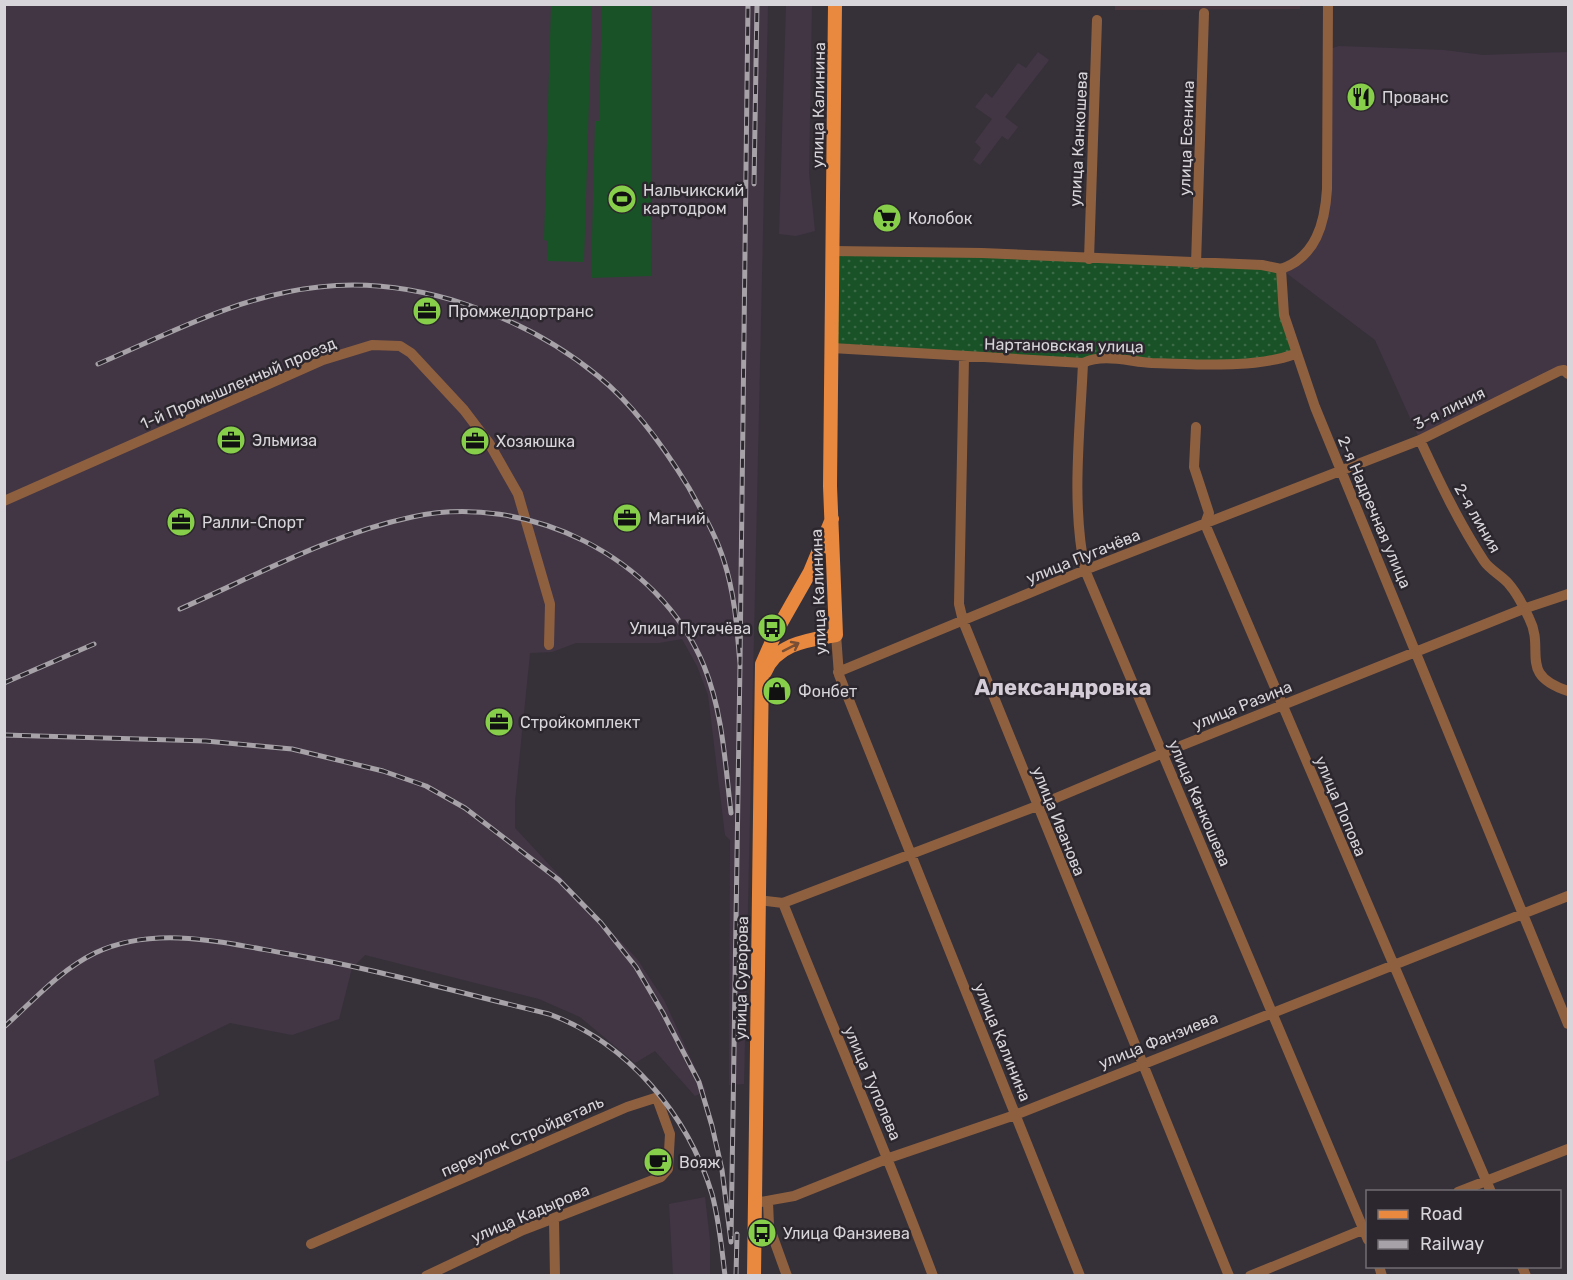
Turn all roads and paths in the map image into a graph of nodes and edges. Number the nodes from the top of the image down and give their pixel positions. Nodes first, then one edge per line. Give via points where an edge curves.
1 (835, 4) edge
2 (1328, 4) edge
3 (1204, 13) dead end
4 (1097, 20) dead end
5 (833, 251) junction
6 (1089, 259) junction
7 (1196, 264) junction
8 (1281, 269) junction
9 (832, 348) junction
10 (1295, 354) junction
11 (964, 358) junction
12 (1083, 363) junction
13 (1569, 374) edge
14 (1196, 427) dead end
15 (1420, 440) junction
16 (1340, 470) junction
17 (4, 501) edge
18 (832, 519) junction
19 (1205, 524) junction
20 (1085, 570) junction
21 (1569, 594) edge
22 (1523, 609) junction
23 (963, 621) junction
24 (836, 635) junction
25 (549, 645) dead end
26 (1418, 651) junction
27 (838, 672) junction
28 (762, 680) junction
29 (1569, 692) edge
30 (1282, 706) junction
31 (1163, 753) junction
32 (1037, 806) junction
33 (910, 854) junction
34 (1569, 896) edge
35 (759, 900) junction
36 (783, 903) junction
37 (1525, 912) junction
38 (1393, 965) junction
39 (1272, 1011) junction
40 (1569, 1024) edge
41 (1142, 1062) junction
42 (1015, 1115) junction
43 (1569, 1149) edge
44 (889, 1158) junction
45 (1486, 1180) junction
46 (647, 1181) joint
47 (1461, 1190) edge
48 (1491, 1190) edge
49 (762, 1202) junction
50 (554, 1220) junction
51 (1365, 1228) edge
52 (311, 1244) dead end
53 (426, 1275) edge
54 (555, 1275) edge
55 (754, 1275) edge
56 (787, 1275) edge
57 (933, 1275) edge
58 (1080, 1275) edge
59 (1229, 1275) edge
60 (1250, 1275) edge

1 - 5 main road, улица Калинина
2 - 8 street via 1325,216 1318,236 1303,258
3 - 7 street, улица Есенина
4 - 6 street, улица Канкошева
5 - 6 street
5 - 9 main road, улица Калинина
6 - 7 street
7 - 8 street
8 - 10 street, 2-я Надречная улица via 1284,315
9 - 11 street, Нартановская улица
9 - 18 main road, улица Калинина
10 - 12 street, Нартановская улица via 1270,363 1091,359
10 - 16 street, 2-я Надречная улица
11 - 12 street, Нартановская улица
11 - 23 street, улица Иванова via 959,604
12 - 20 street, улица Канкошева via 1078,493
13 - 15 street, 3-я линия via 1559,371
14 - 19 street, улица Попова via 1194,467 1209,513
15 - 16 street, 3-я линия
15 - 22 street, 2-я линия via 1486,564 1508,583
16 - 19 street, улица Пугачёва
16 - 26 street, 2-я Надречная улица
17 - 25 street, 1-й Промышленный проезд via 323,360 372,345 400,346 464,410 489,443 518,494 550,604
18 - 24 main road, улица Калинина
18 - 28 main road, улица Суворова via 810,572 764,657
19 - 20 street, улица Пугачёва
19 - 30 street, улица Попова
20 - 23 street, улица Пугачёва
20 - 31 street, улица Канкошева
21 - 22 street, улица Разина
22 - 26 street, улица Разина
22 - 29 street, 2-я линия via 1531,621 1534,653 1542,676
23 - 27 street, улица Пугачёва
23 - 32 street, улица Иванова
24 - 27 street, улица Калинина
28 -> 24 main road via 767,667 785,649
26 - 30 street, улица Разина
26 - 37 street, 2-я Надречная улица
27 - 33 street, улица Калинина
28 - 35 main road, улица Суворова
30 - 31 street, улица Разина
30 - 38 street, улица Попова
31 - 32 street, улица Разина
31 - 39 street, улица Канкошева
32 - 33 street, улица Разина
32 - 41 street, улица Иванова
33 - 36 street, улица Разина
33 - 42 street, улица Калинина
34 - 37 street, улица Фанзиева
35 - 36 street, улица Разина
35 - 49 main road, улица Суворова
36 - 44 street, улица Туполева
37 - 38 street, улица Фанзиева
37 - 40 street, 2-я Надречная улица
38 - 39 street, улица Фанзиева
38 - 45 street, улица Попова
39 - 41 street, улица Фанзиева
39 - 51 street, улица Канкошева
41 - 42 street, улица Фанзиева
41 - 59 street, улица Иванова
42 - 44 street, улица Фанзиева
42 - 58 street, улица Калинина
43 - 45 street
44 - 49 street, улица Фанзиева via 794,1196
44 - 57 street, улица Туполева
45 - 47 street
45 - 48 street, улица Попова
46 - 50 street, улица Кадырова
46 - 52 street, переулок Стройдеталь via 661,1177 668,1169 670,1155 667,1122 655,1098
49 - 55 main road, улица Суворова
49 - 56 street
50 - 53 street, улица Кадырова via 523,1230
50 - 54 street
51 - 60 street

